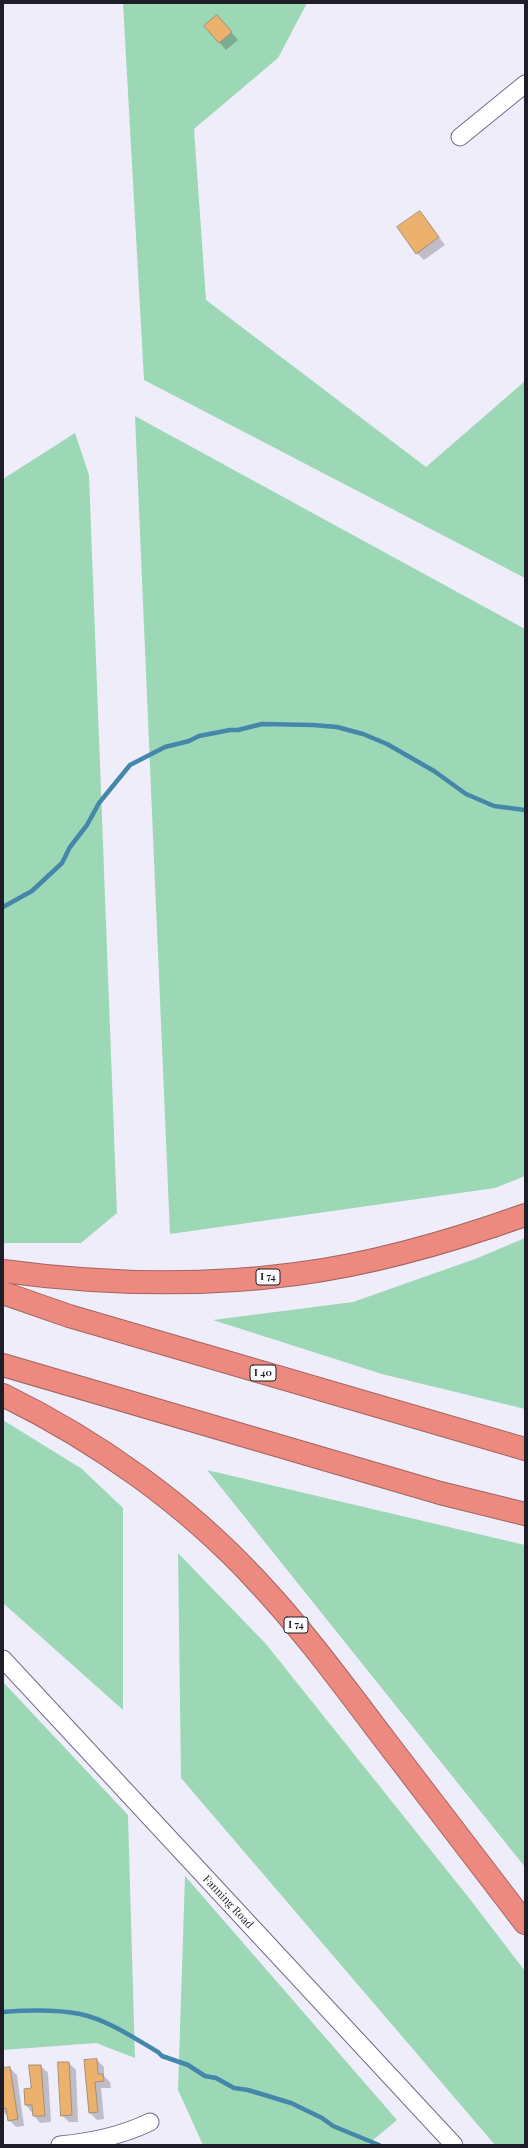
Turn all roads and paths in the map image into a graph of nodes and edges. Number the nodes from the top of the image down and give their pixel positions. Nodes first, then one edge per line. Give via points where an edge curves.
1 (525, 84) edge
2 (460, 137) dead end
3 (525, 1216) edge
4 (3, 1271) edge
5 (3, 1293) edge
6 (3, 1365) edge
7 (3, 1395) edge
8 (525, 1448) edge
9 (525, 1514) edge
10 (3, 1659) edge
11 (525, 1923) edge
12 (150, 2122) dead end
13 (60, 2145) edge
14 (454, 2145) edge

1 - 2 street
3 - 4 highway, I 74 via 452,1239 365,1261 297,1274 140,1283
5 - 8 highway, I 40 via 69,1316
6 - 9 highway via 440,1493
7 - 11 highway, I 74 via 90,1442 148,1483 199,1525 256,1580 313,1645
10 - 14 street, Fanning Road
12 - 13 street via 110,2138

